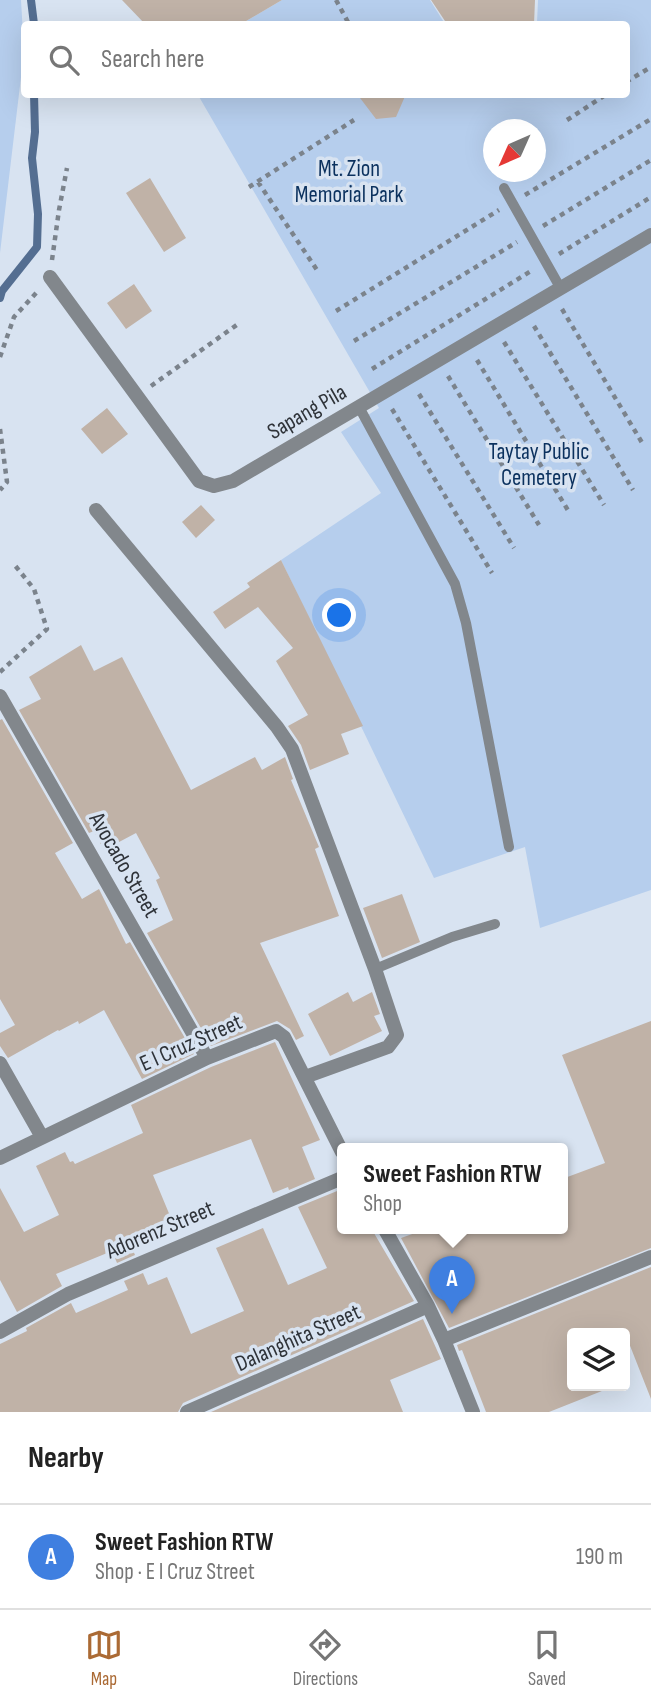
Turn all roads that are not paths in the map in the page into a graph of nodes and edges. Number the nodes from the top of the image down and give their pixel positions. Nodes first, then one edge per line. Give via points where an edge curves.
1 (504, 188) dead end
2 (651, 235) edge
3 (50, 277) road end
4 (557, 291) junction
5 (359, 407) junction
6 (96, 510) dead end
7 (0, 696) edge
8 (509, 847) dead end
9 (495, 924) dead end
10 (374, 969) junction
11 (207, 1058) junction
12 (0, 1063) edge
13 (305, 1077) junction
14 (42, 1137) junction
15 (338, 1143) edge
16 (0, 1158) edge
17 (337, 1180) edge
18 (387, 1234) edge
19 (651, 1257) edge
20 (428, 1306) junction
21 (0, 1332) edge
22 (444, 1340) junction
23 (187, 1412) edge
24 (472, 1412) edge

1 - 4 lane
2 - 4 street, Sapang Pila
3 - 5 street, Sapang Pila via 199,481 214,486 233,481
4 - 5 street, Sapang Pila
5 - 8 lane via 455,584
6 - 10 street via 292,749
7 - 11 street, Avocado Street
9 - 10 lane
10 - 13 street via 397,1035 388,1047
11 - 13 street, E I Cruz Street via 276,1031 284,1037
11 - 14 street, E I Cruz Street
12 - 14 street
13 - 15 street, E I Cruz Street
14 - 16 street, E I Cruz Street
17 - 21 street, Adorenz Street via 68,1294
18 - 20 street
19 - 22 street
20 - 22 street
20 - 23 street, Dalanghita Street
22 - 24 street

